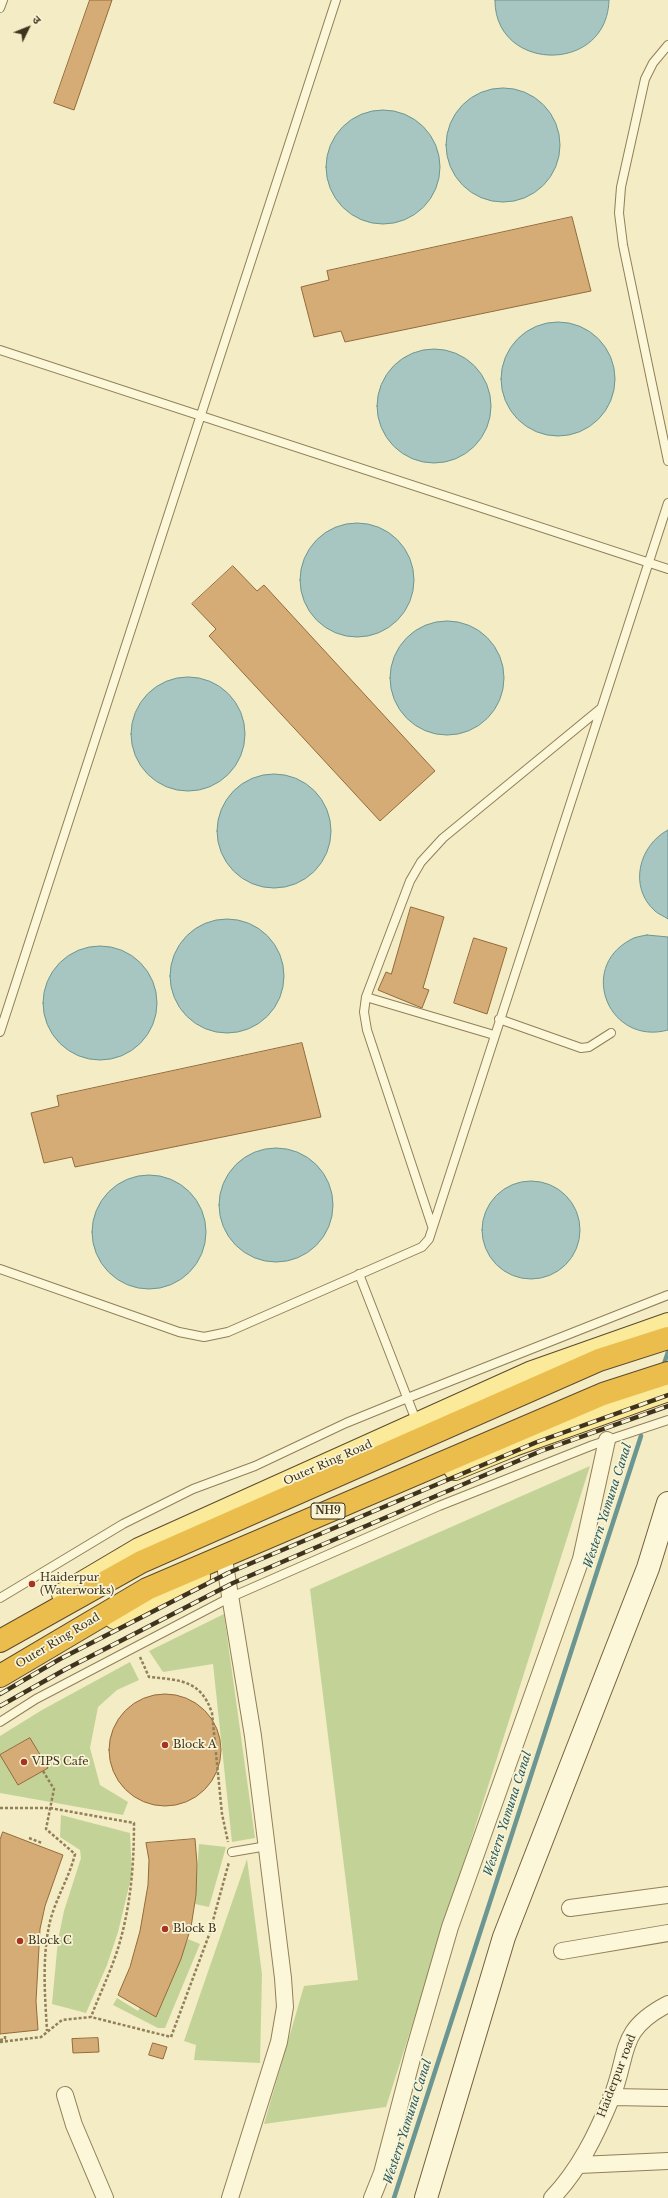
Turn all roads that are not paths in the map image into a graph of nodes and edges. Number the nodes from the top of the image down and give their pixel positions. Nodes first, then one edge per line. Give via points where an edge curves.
1 (3, 0) edge
2 (336, 0) edge
3 (0, 8) edge
4 (668, 45) edge
5 (0, 350) edge
6 (200, 416) junction
7 (668, 461) edge
8 (668, 503) edge
9 (648, 563) junction
10 (668, 569) edge
11 (601, 709) junction
12 (366, 997) junction
13 (499, 1020) junction
14 (0, 1032) edge
15 (610, 1033) dead end
16 (494, 1035) junction
17 (432, 1226) junction
18 (0, 1269) edge
19 (359, 1274) junction
20 (668, 1295) edge
21 (668, 1324) edge
22 (668, 1338) edge
23 (668, 1373) edge
24 (668, 1390) edge
25 (407, 1398) junction
26 (668, 1420) edge
27 (417, 1423) junction
28 (607, 1440) junction
29 (668, 1502) edge
30 (225, 1565) junction
31 (0, 1598) edge
32 (229, 1598) junction
33 (0, 1630) edge
34 (0, 1641) edge
35 (0, 1676) edge
36 (0, 1684) edge
37 (0, 1722) edge
38 (267, 1846) junction
39 (232, 1852) road end
40 (668, 1895) edge
41 (570, 1908) dead end
42 (668, 1933) edge
43 (562, 1951) dead end
44 (668, 2004) edge
45 (65, 2095) dead end
46 (611, 2097) junction
47 (668, 2098) edge
48 (668, 2161) edge
49 (579, 2165) junction
50 (106, 2198) edge
51 (230, 2198) edge
52 (372, 2198) edge
53 (426, 2198) edge
54 (552, 2198) edge

1 - 3 lane
2 - 6 lane
4 - 7 lane via 645,79 621,187 619,213 623,245
5 - 6 lane
6 - 9 lane
6 - 14 lane
8 - 9 lane
9 - 10 lane
9 - 11 lane
11 - 12 lane via 443,838 421,862 410,881
11 - 13 lane
12 - 16 lane
12 - 17 lane via 364,1012 367,1030
13 - 15 lane via 582,1048 590,1047
13 - 16 lane
16 - 17 lane
17 - 19 lane via 429,1239 422,1247
18 - 19 lane via 179,1332 204,1337 228,1332
19 - 25 lane
20 - 25 lane
21 - 27 main road, Outer Ring Road via 532,1372
22 - 34 highway, Outer Ring Road / NH9 via 599,1360 141,1562
23 - 35 highway, Outer Ring Road / NH9 via 603,1394 147,1589
24 - 30 main road, Outer Ring Road via 514,1445 259,1548
25 - 27 lane
25 - 31 lane via 346,1423 256,1466 193,1489 123,1524
26 - 28 lane
27 - 33 main road, Outer Ring Road via 139,1549
28 - 32 lane via 439,1506
28 - 52 street via 581,1559 450,1927 382,2173
29 - 53 street via 645,1575 504,1937
30 - 32 street
30 - 36 main road, Outer Ring Road via 114,1618
32 - 37 lane via 36,1699
32 - 38 street via 253,1736
38 - 39 lane
38 - 51 street via 285,2007 278,2042
40 - 41 street
42 - 43 street
44 - 46 street, Haiderpur road via 644,2017 635,2028 628,2040
45 - 50 street via 74,2125
46 - 47 street
46 - 49 street, Haiderpur road
48 - 49 street
49 - 54 street, Haiderpur road

